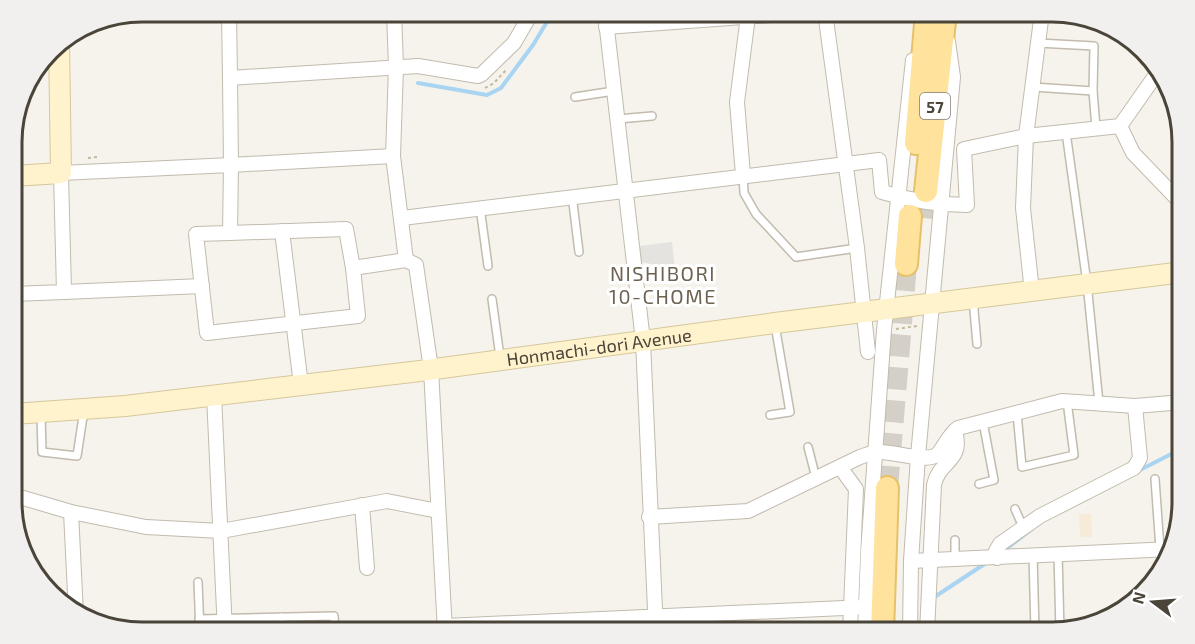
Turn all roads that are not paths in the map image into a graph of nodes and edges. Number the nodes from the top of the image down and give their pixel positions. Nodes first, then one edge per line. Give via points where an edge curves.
1 (229, 22) edge
2 (394, 22) edge
3 (526, 22) edge
4 (606, 22) edge
5 (671, 22) edge
6 (747, 22) edge
7 (826, 22) edge
8 (935, 22) edge
9 (1041, 22) edge
10 (606, 27) junction
11 (1038, 44) junction
12 (59, 56) edge
13 (396, 67) junction
14 (230, 78) junction
15 (1153, 78) edge
16 (1033, 87) junction
17 (614, 91) junction
18 (1093, 91) junction
19 (575, 97) dead end
20 (652, 116) dead end
21 (618, 119) junction
22 (1120, 126) junction
23 (1096, 128) junction
24 (1066, 132) junction
25 (1026, 136) junction
26 (393, 156) junction
27 (845, 163) junction
28 (231, 165) junction
29 (61, 173) junction
30 (23, 175) edge
31 (743, 175) junction
32 (626, 190) junction
33 (1172, 194) edge
34 (572, 195) junction
35 (919, 203) junction
36 (480, 207) junction
37 (402, 218) junction
38 (282, 231) junction
39 (230, 233) junction
40 (857, 248) junction
41 (579, 252) dead end
42 (406, 260) junction
43 (912, 264) tunnel mouth
44 (488, 266) dead end
45 (353, 268) junction
46 (1172, 273) edge
47 (1087, 283) junction
48 (202, 286) junction
49 (64, 292) junction
50 (1032, 292) junction
51 (23, 294) edge
52 (973, 298) junction
53 (492, 299) dead end
54 (933, 302) junction
55 (887, 309) junction
56 (863, 312) junction
57 (775, 323) junction
58 (294, 324) junction
59 (643, 341) junction
60 (977, 344) dead end
61 (868, 352) dead end
62 (500, 360) junction
63 (431, 369) junction
64 (301, 385) junction
65 (214, 395) junction
66 (1067, 401) junction
67 (1099, 403) junction
68 (1172, 403) edge
69 (1135, 406) junction
70 (85, 409) junction
71 (40, 413) junction
72 (1017, 413) junction
73 (22, 414) edge
74 (770, 415) dead end
75 (983, 422) junction
76 (954, 431) junction
77 (808, 447) dead end
78 (877, 452) junction
79 (918, 456) junction
80 (840, 467) junction
81 (816, 478) junction
82 (1155, 479) dead end
83 (979, 484) dead end
84 (22, 498) edge
85 (362, 506) junction
86 (1015, 509) dead end
87 (438, 511) junction
88 (71, 512) junction
89 (650, 517) junction
90 (1023, 527) junction
91 (220, 531) junction
92 (955, 540) dead end
93 (1165, 541) edge
94 (1162, 551) edge
95 (1058, 554) junction
96 (1033, 555) junction
97 (997, 558) junction
98 (955, 559) junction
99 (930, 560) junction
100 (911, 561) junction
101 (367, 568) dead end
102 (198, 582) dead end
103 (75, 601) edge
104 (866, 607) junction
105 (850, 608) junction
106 (655, 615) junction
107 (280, 617) junction
108 (199, 619) joint
109 (655, 621) edge
110 (850, 621) edge
111 (866, 621) edge
112 (883, 621) edge
113 (896, 621) edge
114 (910, 621) edge
115 (927, 621) edge
116 (1035, 621) edge
117 (1060, 621) edge
118 (212, 622) edge
119 (225, 622) edge
120 (246, 622) edge
121 (281, 622) edge
122 (334, 622) edge
123 (445, 622) edge
124 (587, 622) edge

1 - 14 street
2 - 13 street
3 - 13 street via 514,43 478,76 418,66
4 - 10 street
5 - 10 street
6 - 31 street via 737,102
7 - 27 street
8 - 35 main road, 57
9 - 11 street
10 - 17 street
11 - 16 street
11 - 18 lane via 1094,46
12 - 29 main road
13 - 14 street
13 - 26 street
14 - 28 street
15 - 22 street
16 - 18 lane
16 - 25 street
17 - 19 lane
17 - 21 street
18 - 23 lane
20 - 21 lane
21 - 32 street
22 - 23 street
22 - 33 street via 1133,153
23 - 24 street
24 - 25 street
24 - 47 lane
25 - 35 street via 964,149 967,205
25 - 50 street via 1023,208
26 - 28 street
26 - 37 street
27 - 31 street
27 - 35 street via 879,160 882,192
27 - 40 street
28 - 29 street
28 - 39 street
29 - 30 main road
29 - 49 street
31 - 32 street
31 - 40 lane via 744,193 756,214 796,257
32 - 34 street
32 - 59 street
34 - 36 street
34 - 41 lane
35 - 43 main road, 57
35 - 54 street
35 - 55 street
36 - 37 street
36 - 44 lane
37 - 42 street
38 - 39 street
38 - 45 street via 346,229
38 - 58 street
39 - 48 street via 196,234
40 - 56 street
42 - 45 street
42 - 63 street via 416,265
45 - 58 street via 358,316
46 - 47 main road, Honmachi-dori Avenue
47 - 50 main road, Honmachi-dori Avenue
47 - 67 lane
48 - 49 street
48 - 58 street via 207,333
49 - 51 street
50 - 52 main road, Honmachi-dori Avenue
52 - 54 main road, Honmachi-dori Avenue
52 - 60 lane
53 - 62 lane
54 - 55 main road, Honmachi-dori Avenue
54 - 79 street
55 - 56 main road, Honmachi-dori Avenue
55 - 78 street
56 - 57 main road, Honmachi-dori Avenue
56 - 61 street
57 - 59 main road, Honmachi-dori Avenue
57 - 74 lane via 790,412
58 - 64 street
59 - 62 main road, Honmachi-dori Avenue
59 - 89 street
62 - 63 main road, Honmachi-dori Avenue
63 - 64 main road, Honmachi-dori Avenue
63 - 87 street
64 - 65 main road, Honmachi-dori Avenue
65 - 70 main road, Honmachi-dori Avenue
65 - 91 street
66 - 67 street
66 - 72 street
66 - 72 lane via 1074,455 1022,467
67 - 69 street
68 - 69 street
69 - 90 street via 1140,458 1134,468
70 - 71 main road, Honmachi-dori Avenue
70 - 71 lane via 77,456 42,452
71 - 73 main road, Honmachi-dori Avenue
72 - 75 street
75 - 76 street
75 - 83 lane via 994,480
76 - 79 street via 935,456
76 - 99 street via 956,452 935,480
77 - 81 lane
78 - 79 street
78 - 80 street
78 - 104 street
79 - 100 street
80 - 81 street
80 - 105 street via 856,489
81 - 89 street via 748,511
82 - 93 lane
84 - 88 street
85 - 87 street via 387,501
85 - 91 street
85 - 101 street
86 - 90 lane
87 - 123 street
88 - 91 street via 147,528
88 - 103 street
89 - 106 street
90 - 97 street via 1000,544
91 - 119 street
92 - 98 lane
94 - 95 street
95 - 96 street
95 - 117 lane
96 - 97 street
96 - 116 lane
97 - 98 street
98 - 99 street
99 - 100 street
99 - 115 street
100 - 114 street
102 - 108 lane
104 - 105 street
104 - 111 street
105 - 106 street
105 - 110 street
106 - 109 street
106 - 124 street
107 - 120 lane
107 - 121 lane
107 - 122 lane via 334,616
108 - 118 lane
112 - 113 main road via 894,489

